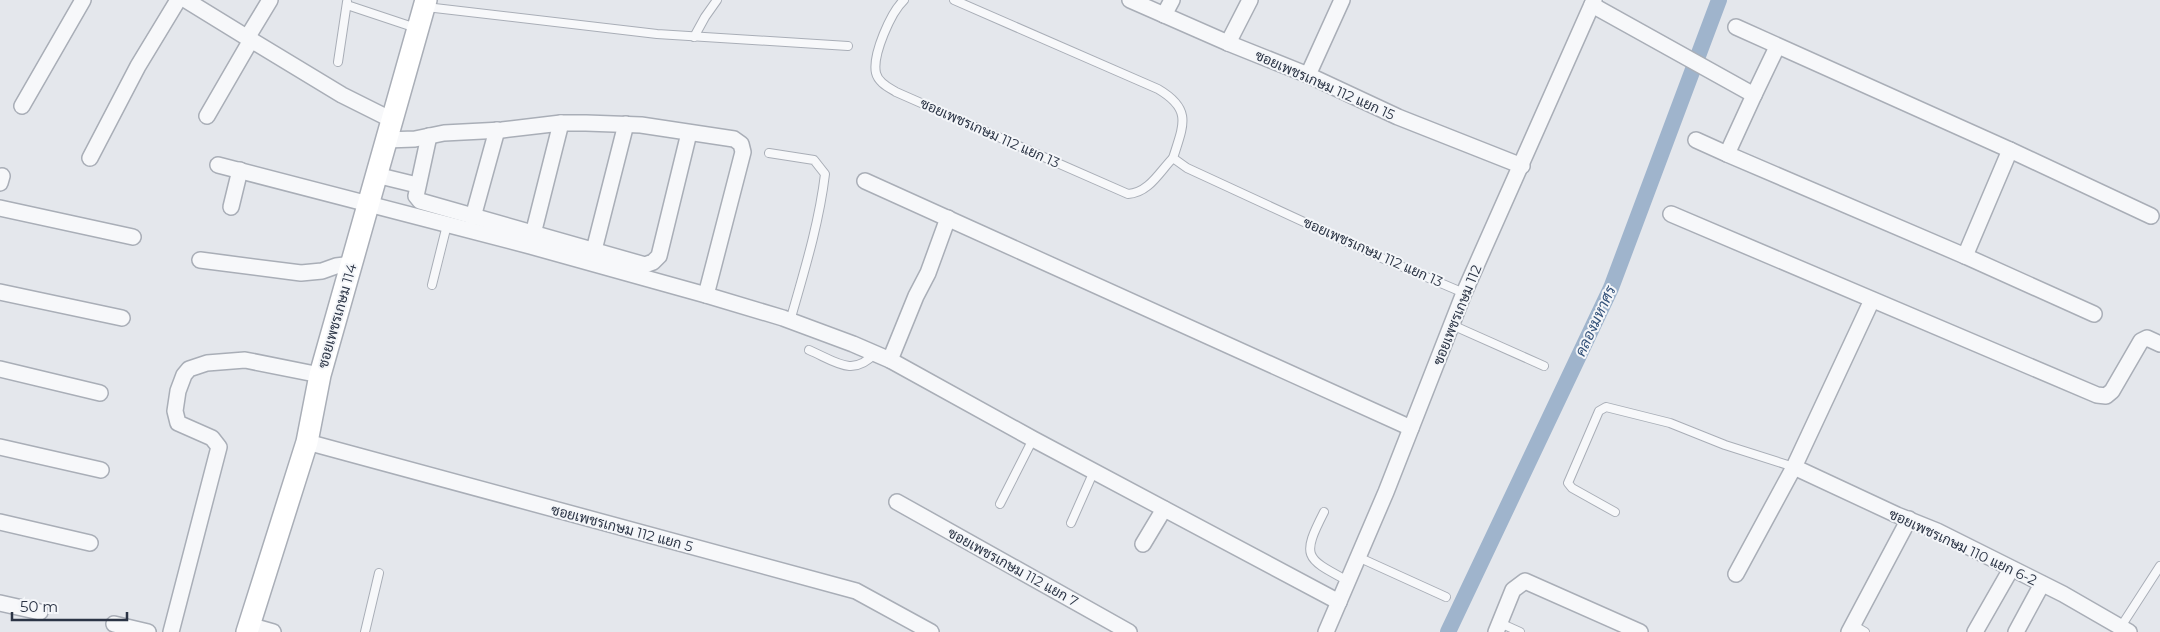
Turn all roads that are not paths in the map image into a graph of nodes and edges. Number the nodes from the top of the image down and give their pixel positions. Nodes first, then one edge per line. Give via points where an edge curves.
1 (83, 0) edge
2 (178, 0) edge
3 (186, 0) edge
4 (270, 0) edge
5 (717, 0) edge
6 (904, 0) edge
7 (954, 0) edge
8 (1130, 0) edge
9 (1172, 0) edge
10 (1250, 0) edge
11 (1342, 0) edge
12 (1593, 2) edge
13 (347, 3) edge
14 (425, 4) edge
15 (1164, 15) junction
16 (1736, 27) dead end
17 (418, 28) junction
18 (694, 37) junction
19 (249, 39) junction
20 (1228, 43) junction
21 (848, 46) dead end
22 (1777, 47) junction
23 (338, 62) dead end
24 (1308, 75) junction
25 (1754, 95) junction
26 (22, 106) dead end
27 (207, 116) dead end
28 (561, 123) junction
29 (626, 124) junction
30 (389, 130) junction
31 (497, 130) junction
32 (689, 133) junction
33 (429, 136) junction
34 (1696, 140) dead end
35 (2010, 150) junction
36 (769, 153) dead end
37 (1727, 154) junction
38 (90, 158) dead end
39 (1173, 158) junction
40 (218, 165) dead end
41 (1522, 166) junction
42 (240, 170) junction
43 (376, 175) junction
44 (865, 181) dead end
45 (417, 185) junction
46 (368, 204) junction
47 (230, 207) dead end
48 (0, 208) edge
49 (1671, 214) dead end
50 (2151, 216) dead end
51 (473, 217) junction
52 (948, 218) junction
53 (447, 225) junction
54 (133, 237) dead end
55 (532, 240) junction
56 (594, 250) junction
57 (1964, 256) junction
58 (200, 260) dead end
59 (353, 264) junction
60 (432, 284) dead end
61 (0, 292) edge
62 (1464, 293) junction
63 (706, 295) junction
64 (1872, 300) junction
65 (2094, 314) dead end
66 (122, 318) dead end
67 (790, 321) junction
68 (1452, 325) junction
69 (2160, 344) edge
70 (809, 350) dead end
71 (875, 353) junction
72 (890, 360) junction
73 (1544, 366) dead end
74 (0, 370) edge
75 (320, 376) junction
76 (100, 393) dead end
77 (1411, 428) junction
78 (1033, 439) junction
79 (306, 442) junction
80 (0, 447) edge
81 (1794, 467) junction
82 (101, 470) dead end
83 (1094, 471) junction
84 (897, 502) dead end
85 (1000, 504) dead end
86 (1164, 509) junction
87 (1324, 512) dead end
88 (1615, 512) dead end
89 (1909, 519) junction
90 (0, 522) edge
91 (1071, 522) dead end
92 (90, 543) dead end
93 (1143, 544) dead end
94 (1358, 557) junction
95 (2160, 566) edge
96 (2011, 569) junction
97 (379, 573) dead end
98 (1736, 574) dead end
99 (1348, 581) junction
100 (2042, 584) junction
101 (1446, 597) dead end
102 (1338, 602) junction
103 (0, 603) edge
104 (40, 612) dead end
105 (114, 624) dead end
106 (1498, 628) edge
107 (248, 629) edge
108 (1856, 630) edge
109 (2124, 630) edge
110 (148, 632) edge
111 (170, 632) edge
112 (273, 632) edge
113 (365, 632) edge
114 (931, 632) edge
115 (1129, 632) edge
116 (1326, 632) edge
117 (1520, 632) edge
118 (1640, 632) edge
119 (1975, 632) edge
120 (2016, 632) edge

1 - 26 street
2 - 38 street via 138,66
3 - 19 street
4 - 19 street
5 - 18 lane
6 - 39 lane, ซอยเพชรเกษม 112 แยก 13 via 884,34 876,61 876,73 882,83 896,92 1128,194 1145,189
7 - 39 lane, ซอยเพชรเกษม 112 แยก 13 via 1173,98 1182,108 1182,120
8 - 15 street, ซอยเพชรเกษม 112 แยก 15
9 - 15 street
10 - 20 street
11 - 24 street
12 - 25 street
12 - 41 street, ซอยเพชรเกษม 112
13 - 17 lane
13 - 23 lane
14 - 17 street, ซอยเพชรเกษม 114
14 - 18 lane
15 - 20 street, ซอยเพชรเกษม 112 แยก 15
16 - 22 street
17 - 30 street, ซอยเพชรเกษม 114
18 - 21 lane
19 - 27 street
19 - 30 street via 342,95
20 - 24 street, ซอยเพชรเกษม 112 แยก 15
22 - 25 street
22 - 35 street
24 - 41 street, ซอยเพชรเกษม 112 แยก 15 via 1398,117
25 - 37 street
28 - 29 street
28 - 31 street
28 - 55 street
29 - 32 street
29 - 56 street
30 - 33 street via 415,139
30 - 43 street, ซอยเพชรเกษม 114
31 - 33 street
31 - 51 street
32 - 56 street via 659,256 646,264
32 - 63 street via 734,139 743,152
33 - 45 street
34 - 37 street
35 - 50 street
35 - 57 street
36 - 67 lane via 814,160 825,174 810,255
37 - 57 street
39 - 62 lane, ซอยเพชรเกษม 112 แยก 13 via 1187,168
40 - 42 street
41 - 62 street, ซอยเพชรเกษม 112
42 - 46 street
42 - 47 street
43 - 45 street
43 - 46 street, ซอยเพชรเกษม 114
44 - 52 street
45 - 51 street via 416,196 420,201
46 - 53 street
46 - 59 street, ซอยเพชรเกษม 114
48 - 54 street
49 - 64 street
51 - 55 street
52 - 72 street
52 - 77 street
53 - 55 street
53 - 60 lane
55 - 56 street
55 - 63 street
57 - 65 street
58 - 59 street via 301,273
59 - 75 street, ซอยเพชรเกษม 114
61 - 66 street
62 - 68 street, ซอยเพชรเกษม 112
63 - 67 street
64 - 69 street via 2097,395 2106,396 2112,391 2140,342 2147,338
64 - 81 street
67 - 71 street
68 - 73 lane
68 - 77 street, ซอยเพชรเกษม 112
70 - 71 lane via 856,367 866,363
71 - 72 street
72 - 78 street
74 - 76 street
75 - 79 street, ซอยเพชรเกษม 114
75 - 111 street via 245,360 207,363 189,369 184,376 175,411 178,423 212,438 219,448
77 - 94 street, ซอยเพชรเกษม 112
78 - 83 street
78 - 85 lane
79 - 107 street, ซอยเพชรเกษม 114
79 - 114 street, ซอยเพชรเกษม 112 แยก 5 via 856,591
80 - 82 street
81 - 88 lane via 1670,424 1606,406 1599,411 1568,482 1572,488
81 - 89 street, ซอยเพชรเกษม 110 แยก 6-2
81 - 98 street
83 - 86 street
83 - 91 lane
84 - 115 street, ซอยเพชรเกษม 112 แยก 7
86 - 93 street
86 - 102 street
87 - 99 lane via 1310,538 1310,554 1324,568
89 - 96 street, ซอยเพชรเกษม 110 แยก 6-2
89 - 108 street
90 - 92 street
94 - 99 street, ซอยเพชรเกษม 112
94 - 101 lane
95 - 109 lane
96 - 100 street, ซอยเพชรเกษม 110 แยก 6-2
96 - 119 street
97 - 113 lane
99 - 102 street, ซอยเพชรเกษม 112
100 - 109 street, ซอยเพชรเกษม 110 แยก 6-2
100 - 120 street
102 - 116 street, ซอยเพชรเกษม 112
103 - 104 street
105 - 110 street
106 - 117 lane
106 - 118 street via 1513,590 1525,581
107 - 112 street

